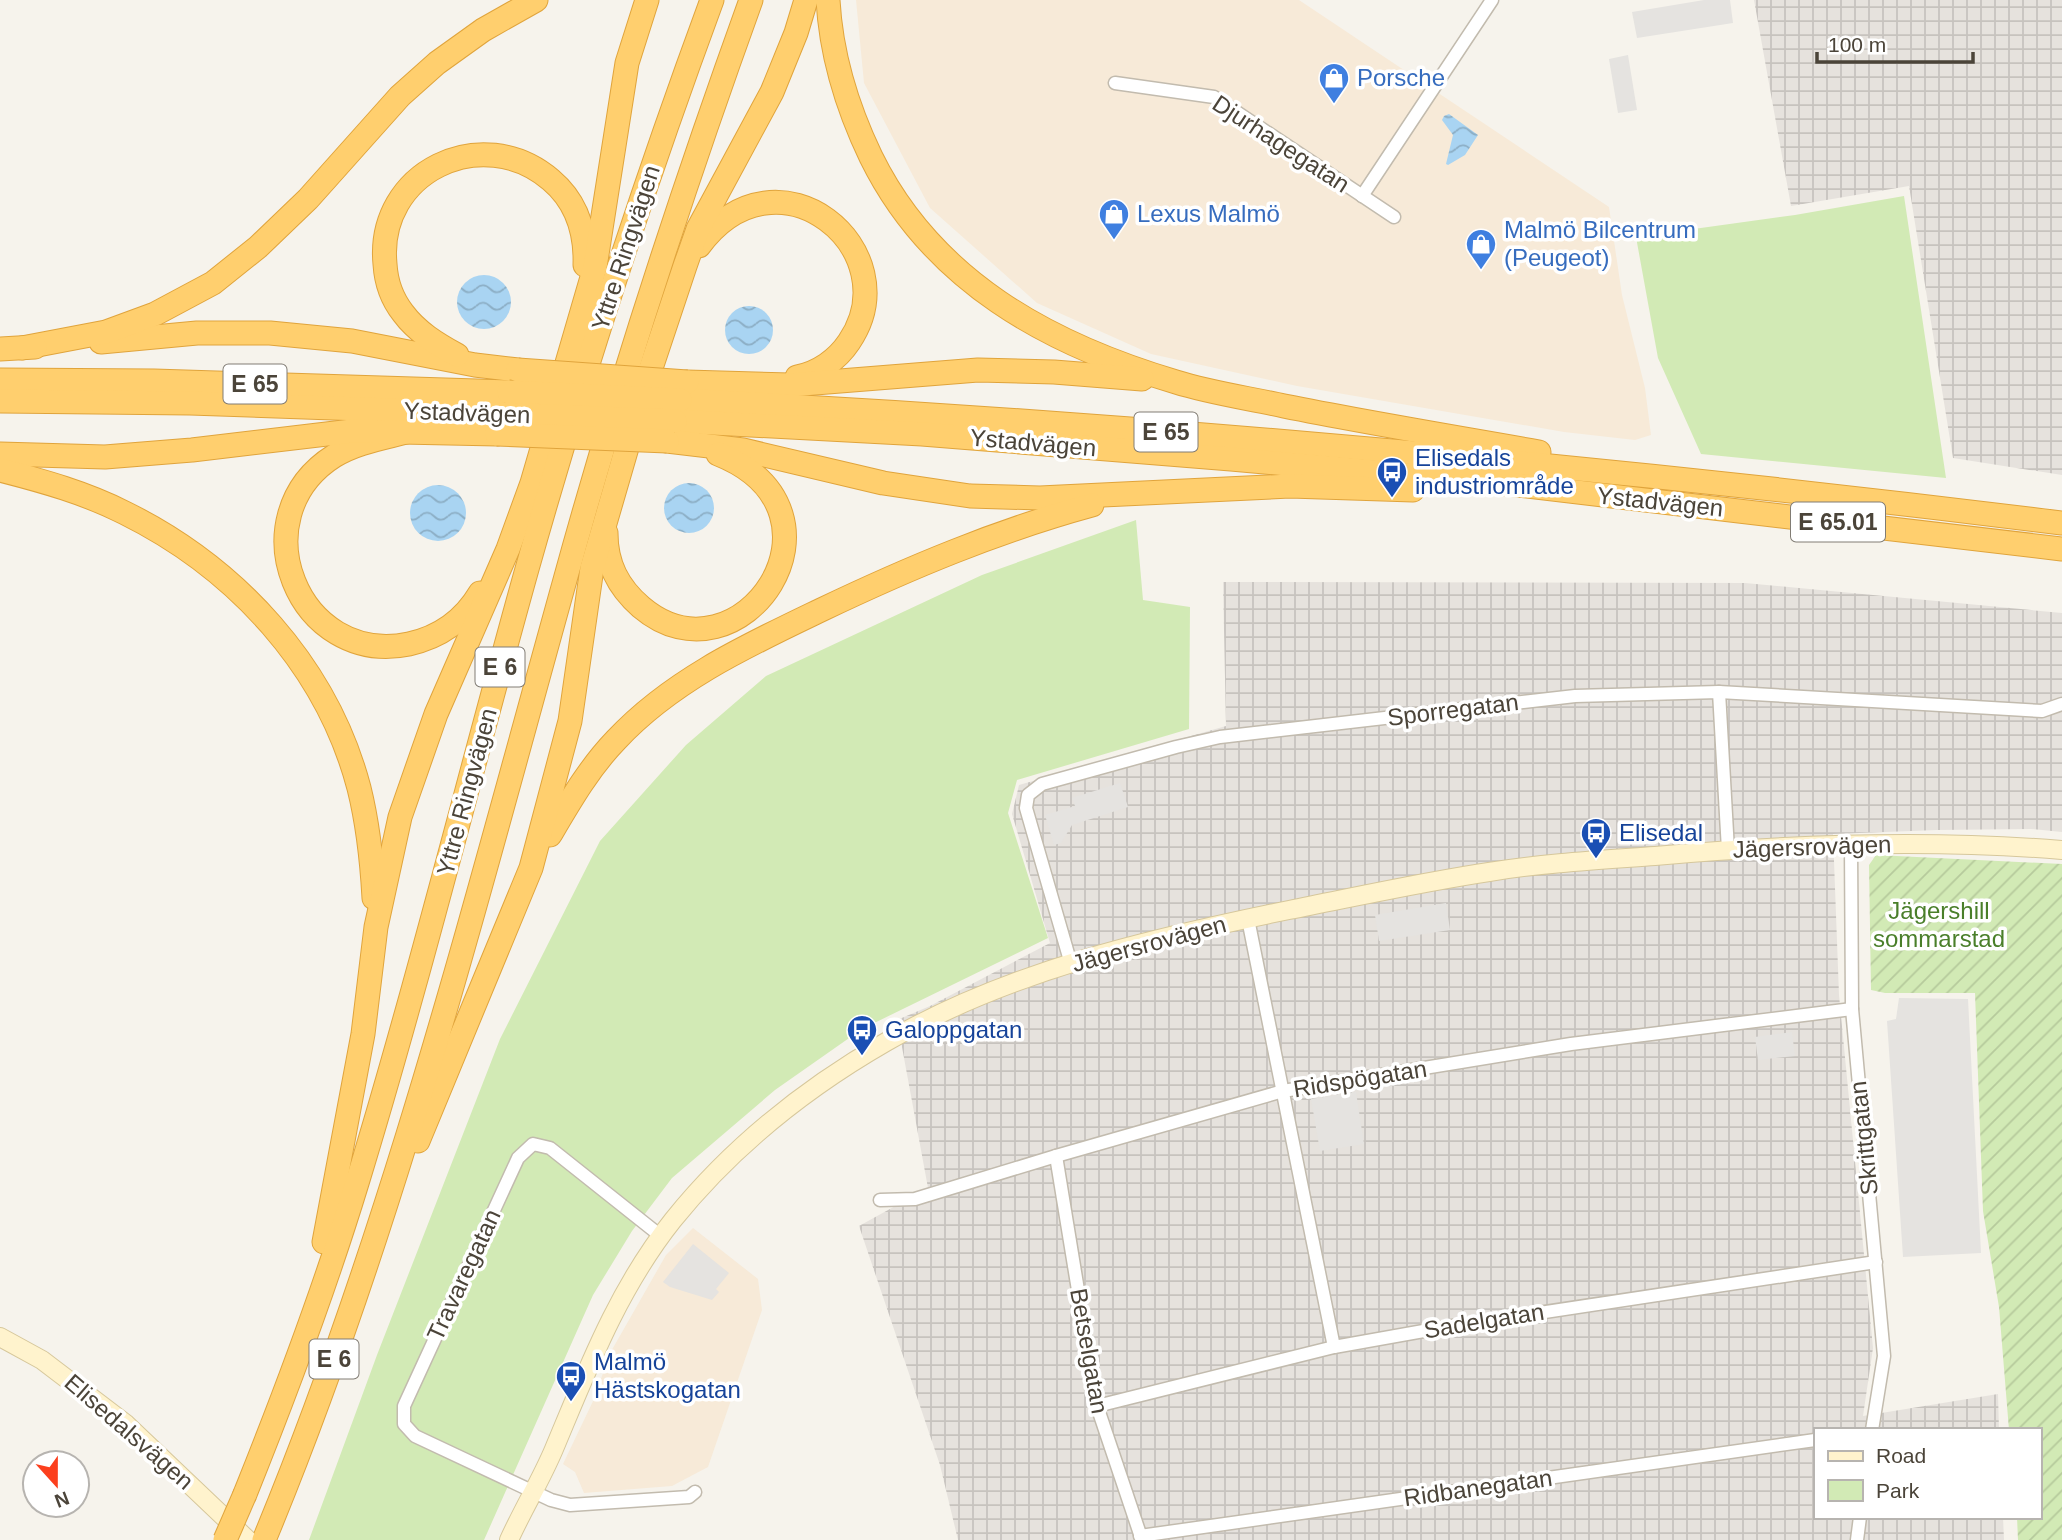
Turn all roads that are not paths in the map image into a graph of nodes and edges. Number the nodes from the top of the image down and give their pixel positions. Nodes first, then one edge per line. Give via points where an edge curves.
1 (536, 0) edge
2 (647, 0) edge
3 (712, 0) edge
4 (751, 0) edge
5 (806, 0) edge
6 (828, 0) edge
7 (1492, 0) edge
8 (1115, 83) dead end
9 (1362, 196) junction
10 (1394, 217) dead end
11 (685, 266) junction
12 (583, 305) junction
13 (11, 348) edge
14 (475, 365) junction
15 (0, 380) edge
16 (1176, 383) junction
17 (728, 384) junction
18 (0, 401) edge
19 (677, 411) junction
20 (500, 424) junction
21 (410, 431) junction
22 (696, 445) junction
23 (0, 454) edge
24 (0, 470) edge
25 (1652, 475) junction
26 (1156, 493) junction
27 (1629, 499) junction
28 (606, 514) junction
29 (2062, 523) edge
30 (508, 548) junction
31 (2056, 550) edge
32 (1719, 692) junction
33 (2062, 704) edge
34 (1851, 846) junction
35 (1728, 850) junction
36 (2062, 850) edge
37 (531, 868) junction
38 (1248, 919) junction
39 (376, 927) junction
40 (1071, 964) junction
41 (1852, 1009) junction
42 (1283, 1091) junction
43 (1056, 1156) junction
44 (390, 1197) junction
45 (880, 1200) dead end
46 (662, 1237) junction
47 (1876, 1262) junction
48 (0, 1337) edge
49 (304, 1340) junction
50 (1334, 1347) junction
51 (1097, 1406) junction
52 (1872, 1428) edge
53 (1814, 1440) edge
54 (533, 1492) junction
55 (695, 1492) dead end
56 (1860, 1519) edge
57 (1141, 1538) edge
58 (225, 1540) edge
59 (248, 1540) edge
60 (264, 1540) edge
61 (509, 1540) edge
62 (1857, 1540) edge

1 - 13 highway via 483,30 418,80 308,199 213,283 155,314 106,332
2 - 12 highway via 627,63 595,267
3 - 49 highway, Yttre Ringvägen / E 6 via 603,315 356,1186
4 - 44 highway, Yttre Ringvägen / E 6 via 633,351
5 - 11 highway via 772,92 698,229
6 - 16 highway via 845,96 880,174 926,240 1012,313 1073,345
7 - 9 street, Djurhagegatan
8 - 9 street, Djurhagegatan via 1214,97
9 - 10 street, Djurhagegatan
11 - 17 highway via 711,229 724,219 748,206 772,202 796,205 827,219 849,243 860,264 864,309 851,340 835,358 804,376
11 - 28 highway
12 - 14 highway via 585,244 580,220 557,185 529,164 500,155 469,155 438,165 411,185 391,216 384,256 386,275 402,313 431,340
12 - 30 highway
13 - 14 highway via 197,333 270,333 352,341
14 - 19 highway, bridge via 518,370
15 - 19 highway, Ystadvägen / E 65, bridge via 509,391
16 - 17 highway via 978,370 790,385
16 - 25 highway
17 - 19 highway
18 - 20 highway, Ystadvägen / E 65 via 216,404
19 - 20 highway, Ystadvägen / E 65, bridge
19 - 22 highway
19 - 25 highway, Ystadvägen / E 65 via 1039,421
19 - 27 highway, Ystadvägen / E 65 via 1496,483
20 - 21 highway
21 - 23 highway via 352,431 105,457
21 - 30 highway via 356,445 303,483 293,501 285,544 296,589 309,609 342,636 360,644 397,646 426,640 450,627 474,603
22 - 26 highway via 743,450 949,494 1040,498
22 - 28 highway via 756,474 778,507 785,541 783,556 774,583 754,606 708,627 670,624 650,615 620,585 612,568
24 - 39 highway via 84,495 158,530 199,556 268,621 316,685 347,753 366,821
25 - 29 highway, Ystadvägen / E 65.01
26 - 27 highway via 1290,486 1601,502
26 - 37 highway via 1094,504 970,544 792,624 698,674 637,719 599,759
27 - 31 highway, Ystadvägen / E 65.01
28 - 37 highway via 592,568 570,722
30 - 39 highway via 418,763 400,817
32 - 33 street, Sporregatan via 2042,711
32 - 35 street
32 - 40 street, Sporregatan via 1575,696 1220,737 1042,784 1028,795 1026,808
34 - 35 street, Jägersrovägen
34 - 36 street, Jägersrovägen via 1939,844
34 - 41 street, Skrittgatan
35 - 38 street, Jägersrovägen via 1493,871
37 - 44 highway via 427,1124
38 - 40 street, Jägersrovägen
38 - 42 street
39 - 49 highway via 361,1046
40 - 46 street, Jägersrovägen via 973,999 862,1056 757,1134
41 - 42 street, Ridspögatan via 1572,1044
41 - 47 street, Skrittgatan
42 - 43 street, Ridspögatan
42 - 50 street
43 - 45 street, Ridspögatan via 915,1199
43 - 51 street, Betselgatan
44 - 60 highway, Yttre Ringvägen / E 6 via 317,1408
46 - 54 street, Jägersrovägen via 606,1326
46 - 54 street, Travaregatan via 550,1148 533,1144 518,1158 404,1406 404,1424 415,1436
47 - 50 street, Sadelgatan
47 - 52 street, Skrittgatan via 1884,1356
48 - 59 street, Elisedalsvägen via 43,1360 126,1424
49 - 58 highway, Yttre Ringvägen / E 6, bridge
50 - 51 street, Sadelgatan
51 - 57 street, Betselgatan
53 - 57 street, Ridbanegatan
54 - 55 street via 569,1505 689,1497
54 - 61 street, Jägersrovägen
56 - 62 street

